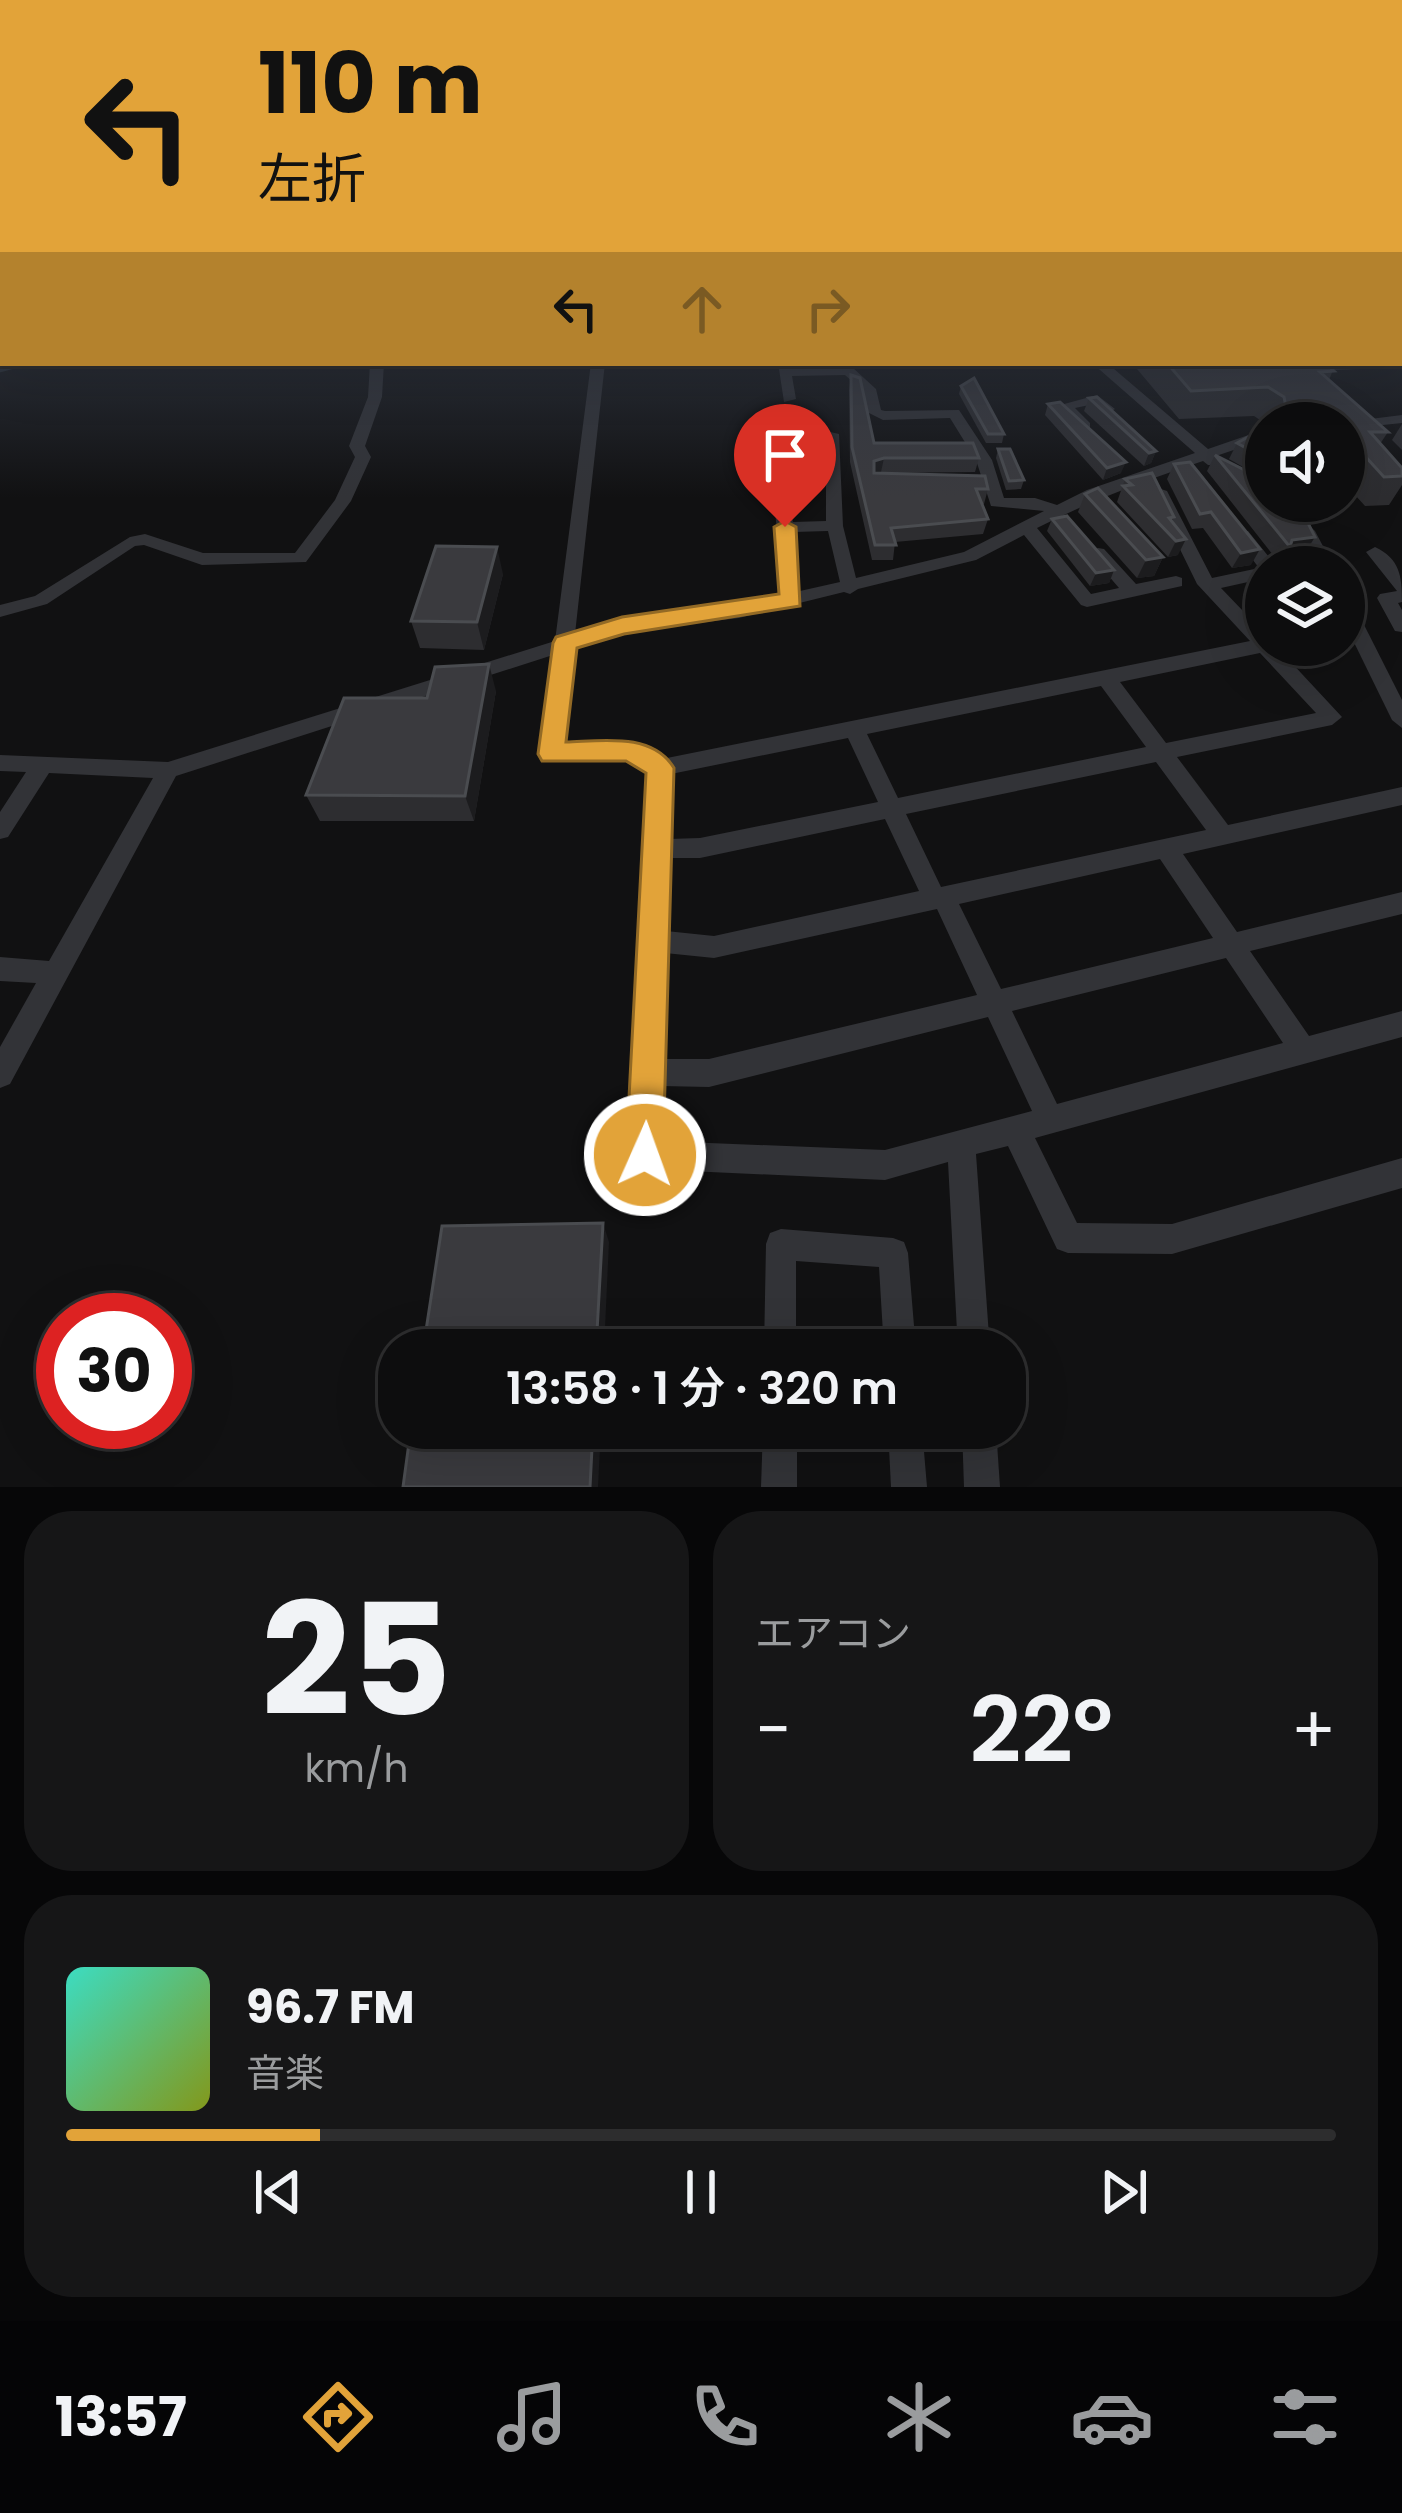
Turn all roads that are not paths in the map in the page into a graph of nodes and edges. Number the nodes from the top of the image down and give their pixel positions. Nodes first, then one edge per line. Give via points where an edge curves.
1 (376, 366) edge
2 (598, 366) edge
3 (1102, 366) edge
4 (783, 368) edge
5 (789, 399) dead end
6 (1402, 419) edge
7 (1365, 422) edge
8 (1129, 427) edge
9 (831, 434) dead end
10 (1094, 436) edge
11 (1245, 442) edge
12 (1160, 455) edge
13 (1206, 458) junction
14 (1123, 466) edge
15 (1182, 467) junction
16 (1226, 469) edge
17 (1148, 478) junction
18 (968, 482) edge
19 (990, 482) junction
20 (1201, 482) edge
21 (1093, 493) junction
22 (1107, 508) edge
23 (1060, 509) junction
24 (1228, 516) edge
25 (835, 526) junction
26 (1026, 526) junction
27 (1074, 526) edge
28 (1088, 542) edge
29 (1250, 546) edge
30 (1375, 552) dead end
31 (1245, 574) edge
32 (1205, 582) junction
33 (850, 588) junction
34 (1132, 591) junction
35 (1396, 593) edge
36 (1365, 598) edge
37 (792, 600) junction
38 (0, 610) edge
39 (1245, 624) edge
40 (1402, 626) edge
41 (565, 643) junction
42 (1365, 643) edge
43 (1245, 649) edge
44 (1285, 666) edge
45 (1106, 679) junction
46 (1401, 716) edge
47 (854, 729) junction
48 (1162, 753) junction
49 (0, 763) edge
50 (43, 765) junction
51 (660, 768) junction
52 (168, 770) junction
53 (1402, 796) edge
54 (892, 809) junction
55 (0, 830) edge
56 (1222, 834) junction
57 (1165, 847) junction
58 (658, 849) junction
59 (940, 898) junction
60 (1402, 903) edge
61 (654, 941) junction
62 (1232, 944) junction
63 (0, 969) edge
64 (56, 973) junction
65 (993, 1001) junction
66 (1402, 1024) edge
67 (1303, 1050) junction
68 (648, 1072) junction
69 (0, 1074) edge
70 (1049, 1117) junction
71 (1015, 1130) junction
72 (961, 1145) junction
73 (1402, 1173) edge
74 (780, 1329) edge
75 (898, 1329) edge
76 (973, 1329) edge
77 (779, 1449) edge
78 (906, 1449) edge
79 (980, 1449) edge
80 (779, 1487) edge
81 (909, 1487) edge
82 (982, 1487) edge

1 - 38 street via 357,446 363,457 343,501 300,558 202,560 145,539 41,600
2 - 41 street
3 - 13 street
4 - 5 street
4 - 19 street via 848,371 869,388 874,412 883,416 954,413
6 - 7 street
8 - 10 street via 1097,399 1064,406
9 - 25 street
11 - 13 street
12 - 15 street
13 - 15 street
13 - 16 street
14 - 17 street
15 - 17 street
15 - 20 street
17 - 21 street
17 - 32 street
18 - 19 street
19 - 23 street via 997,503
21 - 22 street
21 - 23 street
23 - 26 street
23 - 27 street
24 - 29 street
25 - 33 street
25 - 37 street via 784,518
26 - 33 street via 970,556
26 - 34 street via 1087,601
28 - 34 street
30 - 35 street
31 - 32 street
32 - 34 street via 1169,575
32 - 39 street
33 - 37 street
35 - 36 street
35 - 40 street
37 - 41 street via 622,626
41 - 51 street via 551,754 630,751
41 - 52 street
42 - 46 street
43 - 45 street
44 - 48 street via 1332,717
45 - 47 street
45 - 48 street
47 - 51 street
47 - 54 street
48 - 54 street
48 - 56 street
49 - 50 street
50 - 52 street
50 - 55 street
51 - 58 street
52 - 64 street
53 - 56 street
54 - 58 street via 700,848
54 - 59 street
56 - 57 street
57 - 59 street
57 - 62 street
58 - 61 street
59 - 61 street via 714,947
59 - 65 street
60 - 62 street
61 - 68 street
62 - 65 street
62 - 67 street
63 - 64 street
64 - 69 street
65 - 68 street via 709,1073
65 - 70 street
66 - 67 street
67 - 70 street
68 - 72 street via 645,1155 884,1166
70 - 71 street
71 - 72 street
71 - 73 street via 1068,1238 1172,1239
72 - 76 street
74 - 75 street via 781,1244 893,1253
77 - 80 street
78 - 81 street
79 - 82 street

